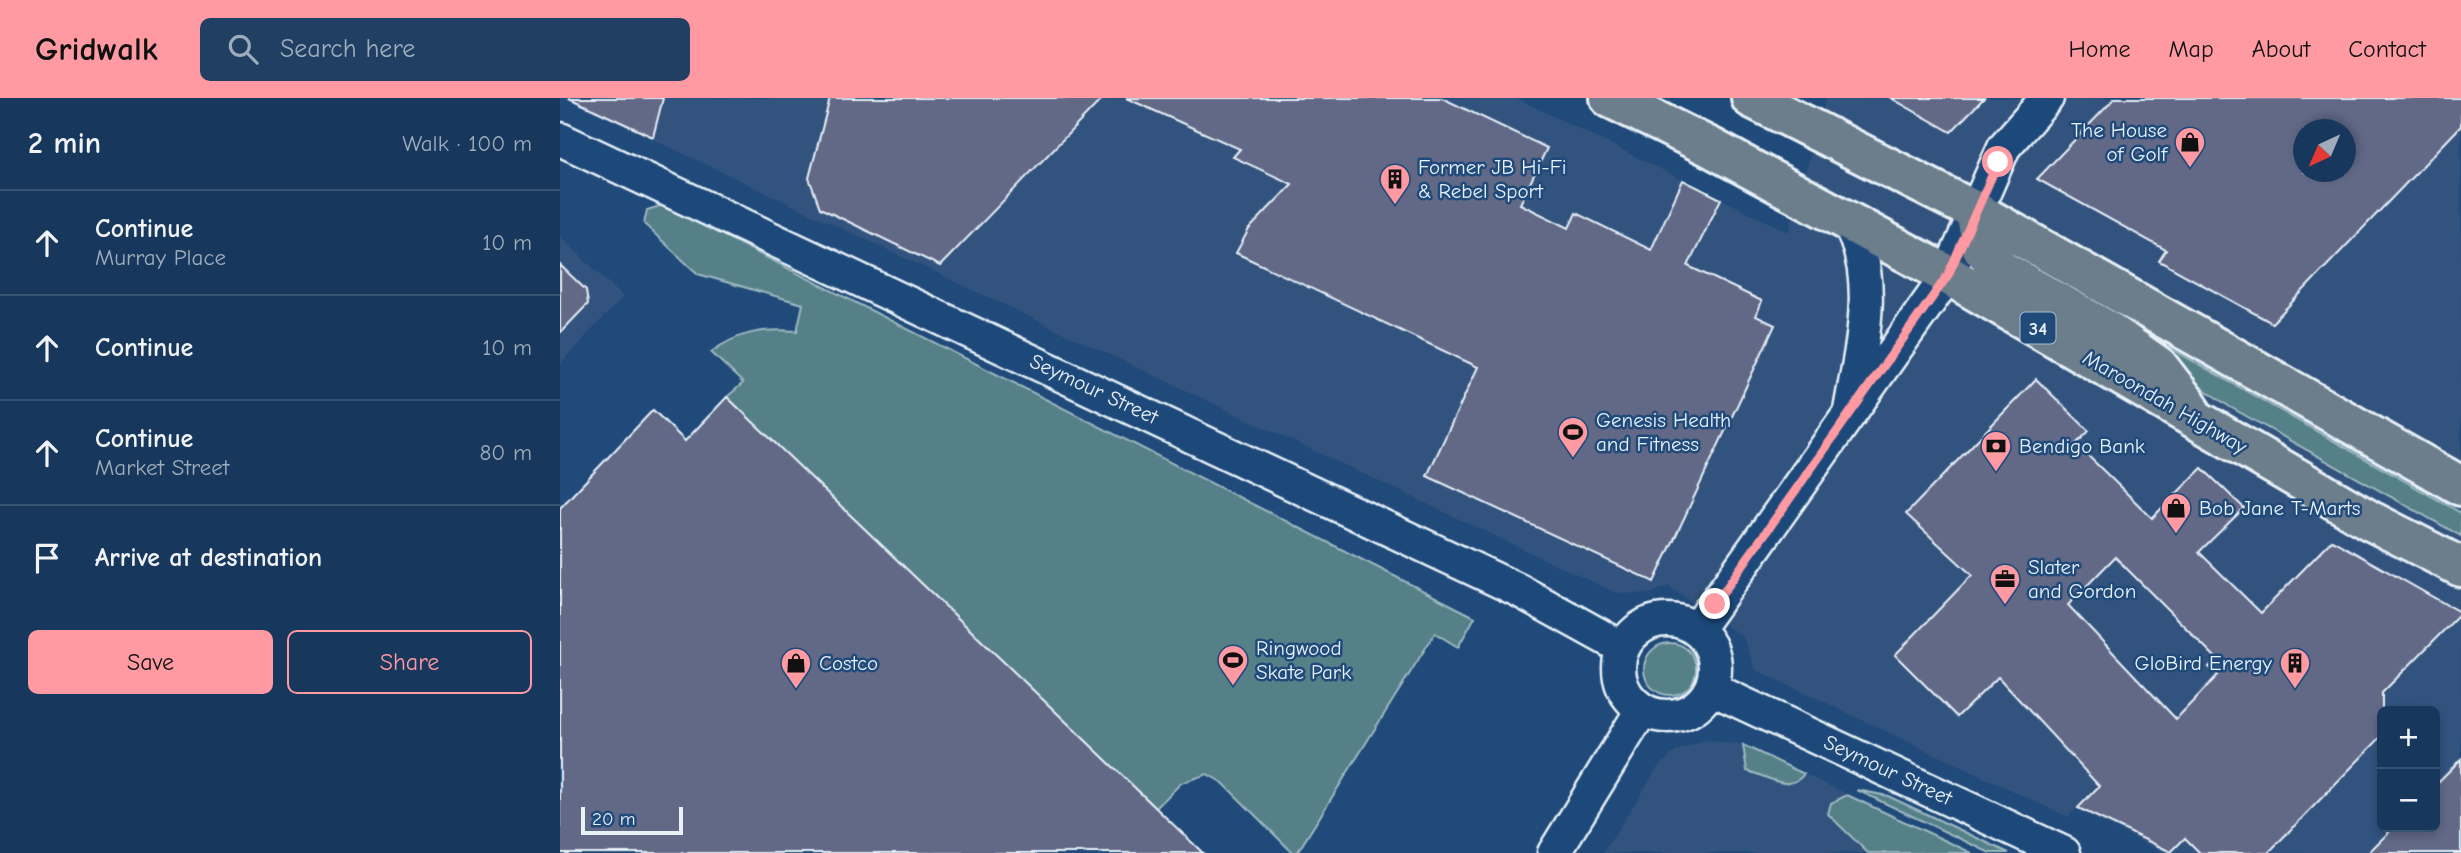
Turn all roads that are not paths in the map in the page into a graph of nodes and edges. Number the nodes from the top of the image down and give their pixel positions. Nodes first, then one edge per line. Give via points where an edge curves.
1 (1610, 98) edge
2 (1751, 98) edge
3 (2047, 98) edge
4 (560, 139) edge
5 (1975, 211) junction
6 (1848, 223) junction
7 (1948, 275) junction
8 (1848, 419) junction
9 (2201, 422) junction
10 (2461, 486) edge
11 (2461, 567) edge
12 (1697, 629) junction
13 (1623, 648) junction
14 (1712, 689) junction
15 (1642, 710) junction
16 (1554, 853) edge
17 (2064, 853) edge

1 - 6 highway, Maroondah Highway / 34
2 - 5 highway
3 - 5 street via 2004,147
4 - 13 street, Seymour Street via 1518,590
5 - 7 street
5 - 9 highway via 1982,248 2001,270 2107,330 2158,366
5 - 10 highway
6 - 7 highway, Maroondah Highway / 34
6 - 8 street via 1858,240 1865,298
7 - 8 street
7 - 9 highway, Maroondah Highway / 34
8 - 12 street
9 - 11 highway, Maroondah Highway / 34 via 2369,520
12 - 13 street via 1684,622 1656,621 1631,635
12 - 14 street via 1713,650 1716,676
13 - 15 street via 1619,675 1623,688
14 - 15 street via 1702,703 1672,717
14 - 17 street, Seymour Street
15 - 16 street

